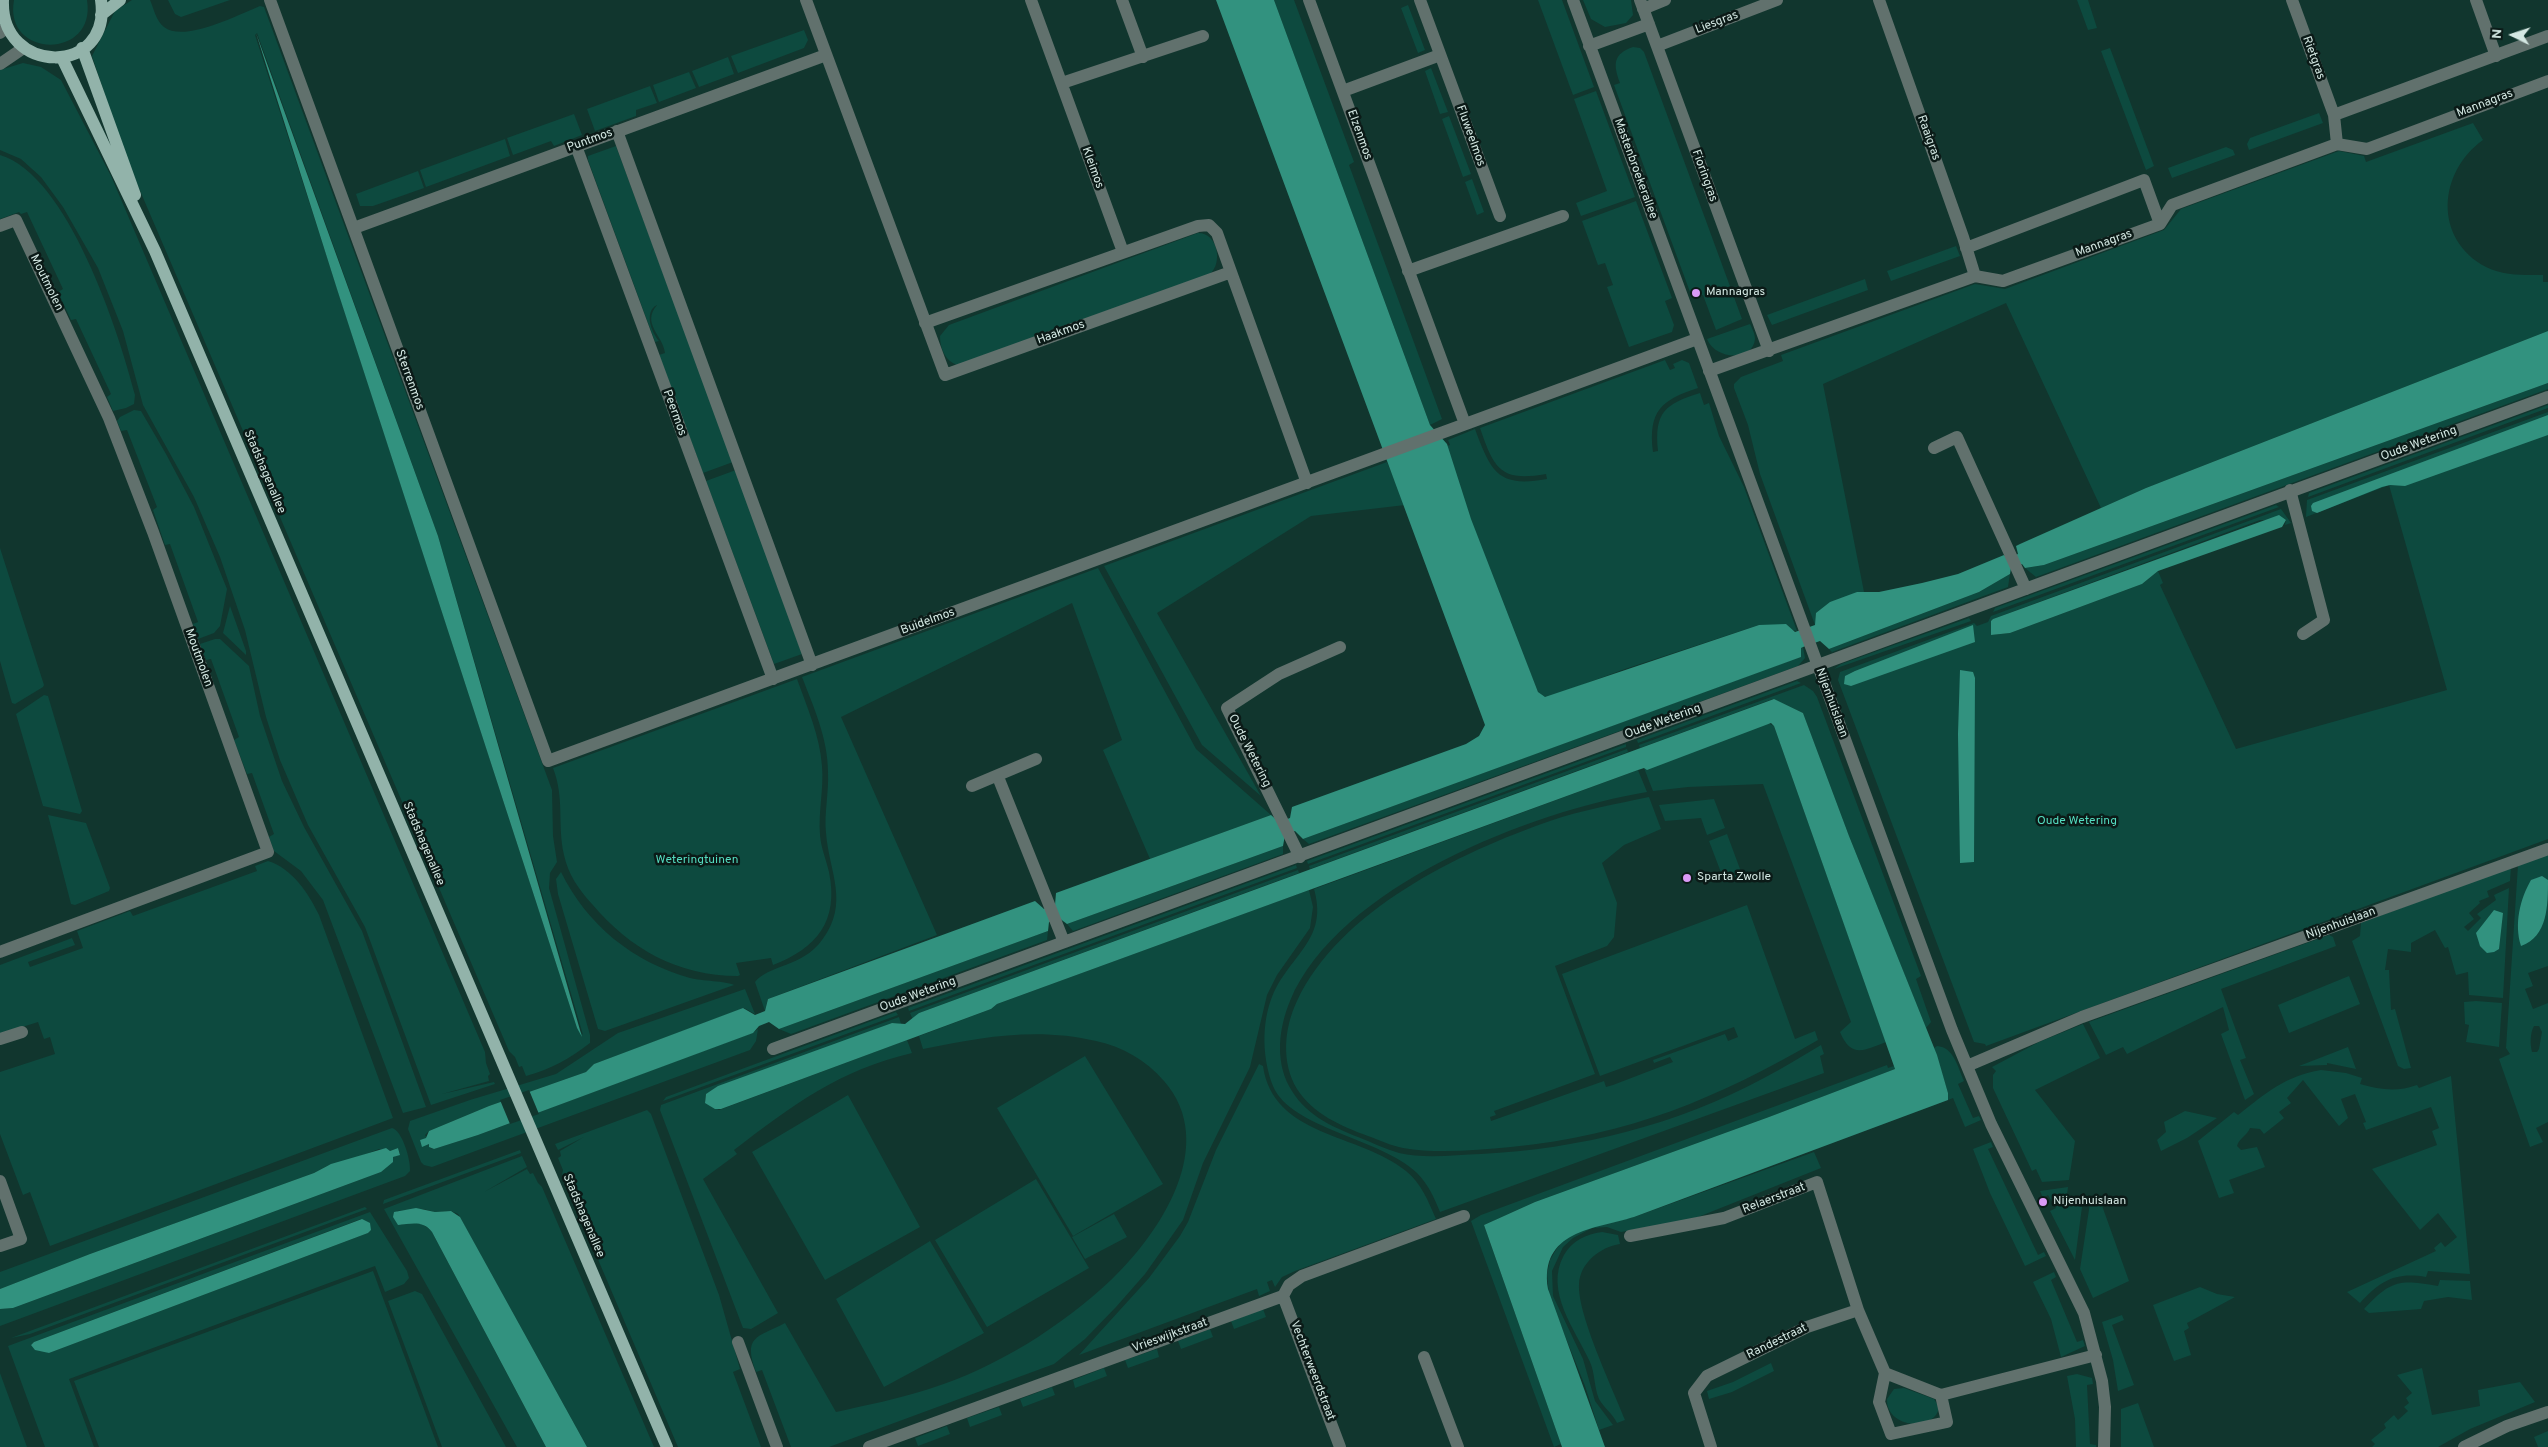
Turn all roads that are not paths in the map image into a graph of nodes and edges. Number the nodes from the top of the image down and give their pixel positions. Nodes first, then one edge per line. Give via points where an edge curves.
1 (3, 0) edge
2 (100, 0) edge
3 (120, 0) edge
4 (270, 0) edge
5 (806, 0) edge
6 (1031, 0) edge
7 (1122, 0) edge
8 (1309, 0) edge
9 (1420, 0) edge
10 (1573, 0) edge
11 (1665, 0) edge
12 (1777, 0) edge
13 (1879, 0) edge
14 (2292, 0) edge
15 (2476, 0) edge
16 (1641, 4) edge
17 (101, 14) junction
18 (1649, 24) junction
19 (3, 31) edge
20 (1202, 36) dead end
21 (2548, 36) edge
22 (1589, 46) junction
23 (1657, 46) junction
24 (82, 48) junction
25 (22, 49) junction
26 (826, 54) junction
27 (1440, 55) junction
28 (2496, 56) junction
29 (1143, 57) junction
30 (62, 58) junction
31 (0, 64) edge
32 (2548, 81) edge
33 (1062, 83) junction
34 (1343, 91) junction
35 (2334, 115) junction
36 (617, 131) junction
37 (2337, 144) junction
38 (576, 146) junction
39 (1500, 216) dead end
40 (1563, 216) dead end
41 (2160, 224) junction
42 (0, 226) edge
43 (354, 228) junction
44 (1966, 248) junction
45 (155, 251) junction
46 (1123, 252) junction
47 (1408, 271) junction
48 (1231, 272) junction
49 (1975, 276) junction
50 (925, 323) junction
51 (1696, 339) junction
52 (1768, 351) junction
53 (1709, 371) junction
54 (2548, 397) edge
55 (1465, 424) junction
56 (1934, 448) dead end
57 (1308, 483) junction
58 (2290, 490) junction
59 (2026, 589) junction
60 (2303, 634) dead end
61 (1340, 647) dead end
62 (812, 664) junction
63 (1816, 665) junction
64 (773, 680) junction
65 (1036, 759) dead end
66 (548, 761) joint
67 (998, 777) junction
68 (972, 786) dead end
69 (2548, 849) edge
70 (1300, 857) junction
71 (1064, 942) junction
72 (0, 952) edge
73 (22, 1032) dead end
74 (0, 1039) edge
75 (772, 1049) dead end
76 (1967, 1066) junction
77 (0, 1181) edge
78 (1464, 1216) dead end
79 (1630, 1236) dead end
80 (0, 1246) edge
81 (1283, 1296) junction
82 (1858, 1310) junction
83 (738, 1342) dead end
84 (1424, 1356) dead end
85 (2096, 1356) junction
86 (1885, 1373) junction
87 (1941, 1395) junction
88 (2548, 1412) edge
89 (667, 1447) edge
90 (777, 1447) edge
91 (869, 1447) edge
92 (1340, 1447) edge
93 (1458, 1447) edge
94 (1711, 1447) edge
95 (2104, 1447) edge
96 (2464, 1447) edge

1 - 19 main road
2 - 17 main road
3 - 17 main road
4 - 43 street, Sterrenmos
5 - 26 street, Haakmos
6 - 33 street, Kleimos
7 - 29 street
8 - 34 street, Elzenmos
9 - 27 street, Fluweelmos
10 - 22 street, Mastenbroekerallee
11 - 16 street
12 - 23 street, Liesgras
13 - 44 street, Raaigras
14 - 35 street, Rietgras
15 - 28 street
16 - 18 street, Fioringras
17 - 24 main road via 95,33
18 - 22 street
18 - 23 street, Fioringras
19 - 25 main road
20 - 29 street
21 - 28 street
22 - 51 street, Mastenbroekerallee
23 - 52 street, Fioringras
24 - 30 main road
24 - 45 main road, Stadshagenallee
25 - 30 main road via 41,58
25 - 31 street
26 - 36 street, Puntmos
26 - 50 street, Haakmos
27 - 34 street
27 - 39 street, Fluweelmos
28 - 35 street
29 - 33 street
30 - 45 main road, Stadshagenallee
32 - 37 street, Mannagras via 2367,149
33 - 46 street, Kleimos
34 - 47 street, Elzenmos
35 - 37 street
36 - 38 street, Puntmos
36 - 62 street
37 - 41 street, Mannagras via 2172,205
38 - 43 street, Puntmos
38 - 64 street, Peermos
40 - 47 street
41 - 44 street via 2144,180
41 - 49 street, Mannagras via 2003,281
42 - 72 street, Moutmolen via 16,220 109,418 268,852
43 - 66 street, Sterrenmos
44 - 49 street, Raaigras
45 - 89 main road, Stadshagenallee
46 - 48 street via 1209,225 1217,233
46 - 50 street
47 - 55 street, Elzenmos
48 - 50 street, Haakmos via 945,375
48 - 57 street
49 - 52 street
51 - 53 street, Nijenhuislaan
51 - 55 street
52 - 53 street
53 - 63 street, Nijenhuislaan
54 - 58 street, Oude Wetering
55 - 57 street
56 - 59 street via 1958,437
57 - 62 street, Buidelmos
58 - 59 street, Oude Wetering
58 - 60 street via 2324,620
59 - 63 street, Oude Wetering
61 - 70 street, Oude Wetering via 1279,674 1227,708
62 - 64 street, Buidelmos
63 - 70 street, Oude Wetering
63 - 76 street, Nijenhuislaan
64 - 66 street, Buidelmos
65 - 67 street
67 - 68 street
67 - 71 street
69 - 76 street, Nijenhuislaan via 2082,1017
70 - 71 street, Oude Wetering
71 - 75 street, Oude Wetering
73 - 74 street
76 - 85 street, Nijenhuislaan via 1991,1124 2084,1313
77 - 80 street via 21,1239
78 - 81 street, Vrieswijkstraat via 1302,1276 1289,1285
79 - 82 street, Relaerstraat via 1724,1218 1817,1182
81 - 91 street, Vrieswijkstraat
81 - 92 street, Vechterweerdstraat
82 - 86 street
82 - 94 street, Randestraat via 1808,1327 1707,1376 1694,1393
83 - 90 street
84 - 93 street
85 - 87 street
85 - 95 street, Nijenhuislaan via 2105,1407
86 - 87 street
86 - 87 street via 1879,1402 1891,1434 1947,1422
88 - 96 street via 2507,1426

